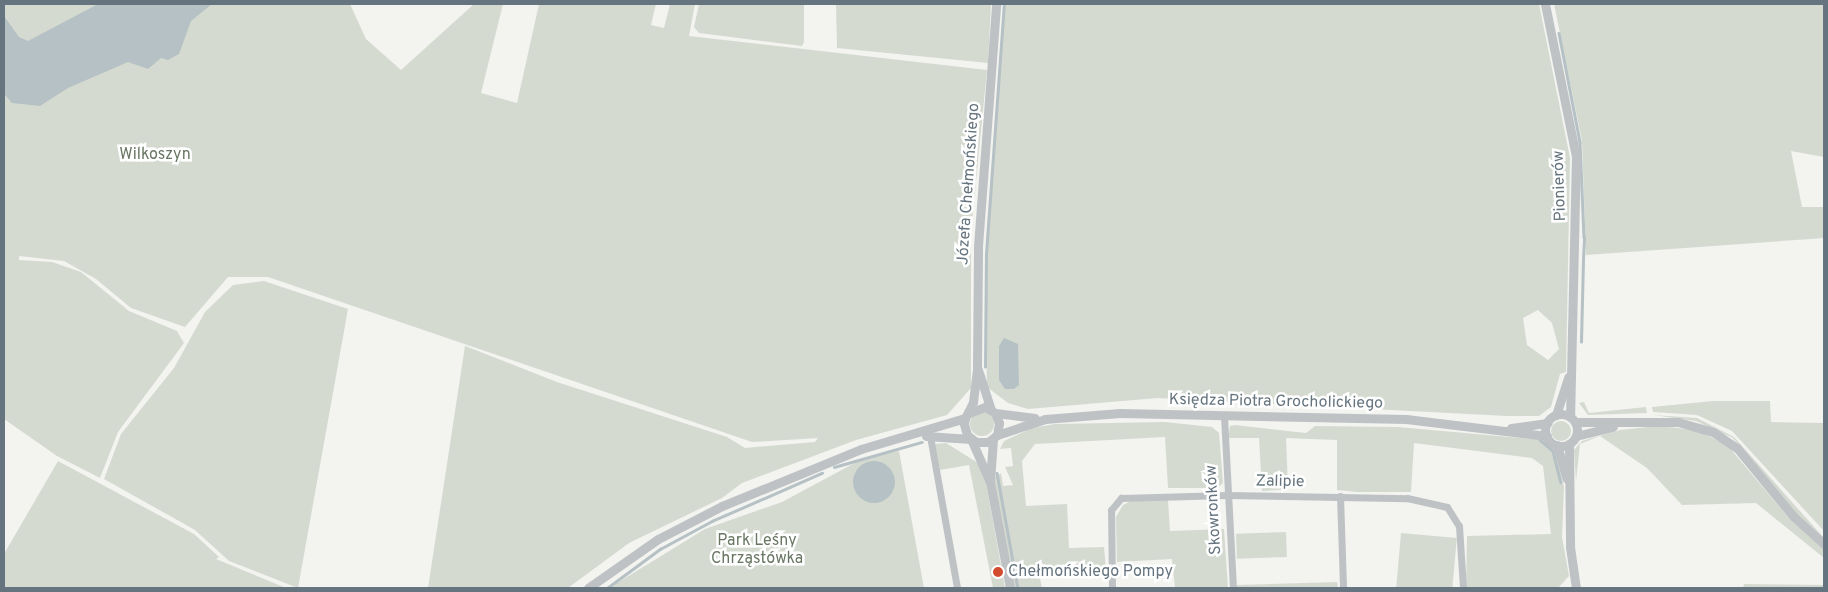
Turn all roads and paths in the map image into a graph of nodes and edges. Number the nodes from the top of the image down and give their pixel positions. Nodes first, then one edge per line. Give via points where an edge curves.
1 (996, 4) edge
2 (1545, 4) edge
3 (977, 367) junction
4 (1571, 370) junction
5 (993, 411) junction
6 (967, 415) junction
7 (1556, 415) junction
8 (1224, 416) junction
9 (1045, 419) junction
10 (1573, 420) junction
11 (1548, 423) junction
12 (1625, 425) junction
13 (1506, 429) junction
14 (918, 435) junction
15 (930, 436) junction
16 (1547, 436) junction
17 (1576, 436) junction
18 (995, 437) junction
19 (971, 439) junction
20 (1569, 444) junction
21 (1557, 445) junction
22 (990, 482) junction
23 (1569, 484) junction
24 (1227, 495) junction
25 (1340, 496) junction
26 (1824, 544) edge
27 (588, 588) edge
28 (957, 588) edge
29 (1010, 588) edge
30 (1112, 588) edge
31 (1233, 588) edge
32 (1343, 588) edge
33 (1462, 588) edge
34 (1576, 588) edge

1 - 3 street, Józefa Chełmońskiego via 978,246
2 - 4 street, Pionierów via 1576,156
3 - 5 street, Józefa Chełmońskiego
3 - 6 street, Józefa Chełmońskiego
4 - 7 street
4 - 10 street, Pionierów
5 - 6 street via 979,408
5 - 9 street, Księdza Piotra Grocholickiego
5 - 18 street via 999,423
6 - 14 street
6 - 19 street via 964,429
7 - 10 street
7 - 11 street
8 - 9 street, Księdza Piotra Grocholickiego via 1105,413
8 - 13 street, Księdza Piotra Grocholickiego via 1406,419
8 - 24 street, Skowronków
9 - 18 street, Księdza Piotra Grocholickiego
10 - 12 street
10 - 17 street
11 - 13 street, Księdza Piotra Grocholickiego
11 - 16 street
12 - 17 street
12 - 26 street via 1678,422 1718,434 1742,454 1792,516
13 - 16 street, Księdza Piotra Grocholickiego
14 - 15 street
14 - 27 street via 861,449 722,506 658,540
15 - 19 street
15 - 28 street
16 - 21 street
17 - 20 street
18 - 19 street via 982,443
18 - 22 street
19 - 22 street
20 - 21 street
20 - 23 street
21 - 23 street
22 - 29 street
23 - 34 street
24 - 25 street, Zalipie
24 - 30 street, Zalipie via 1121,498 1111,510
24 - 31 street, Skowronków
25 - 32 street
25 - 33 street, Zalipie via 1406,498 1447,507 1459,526

